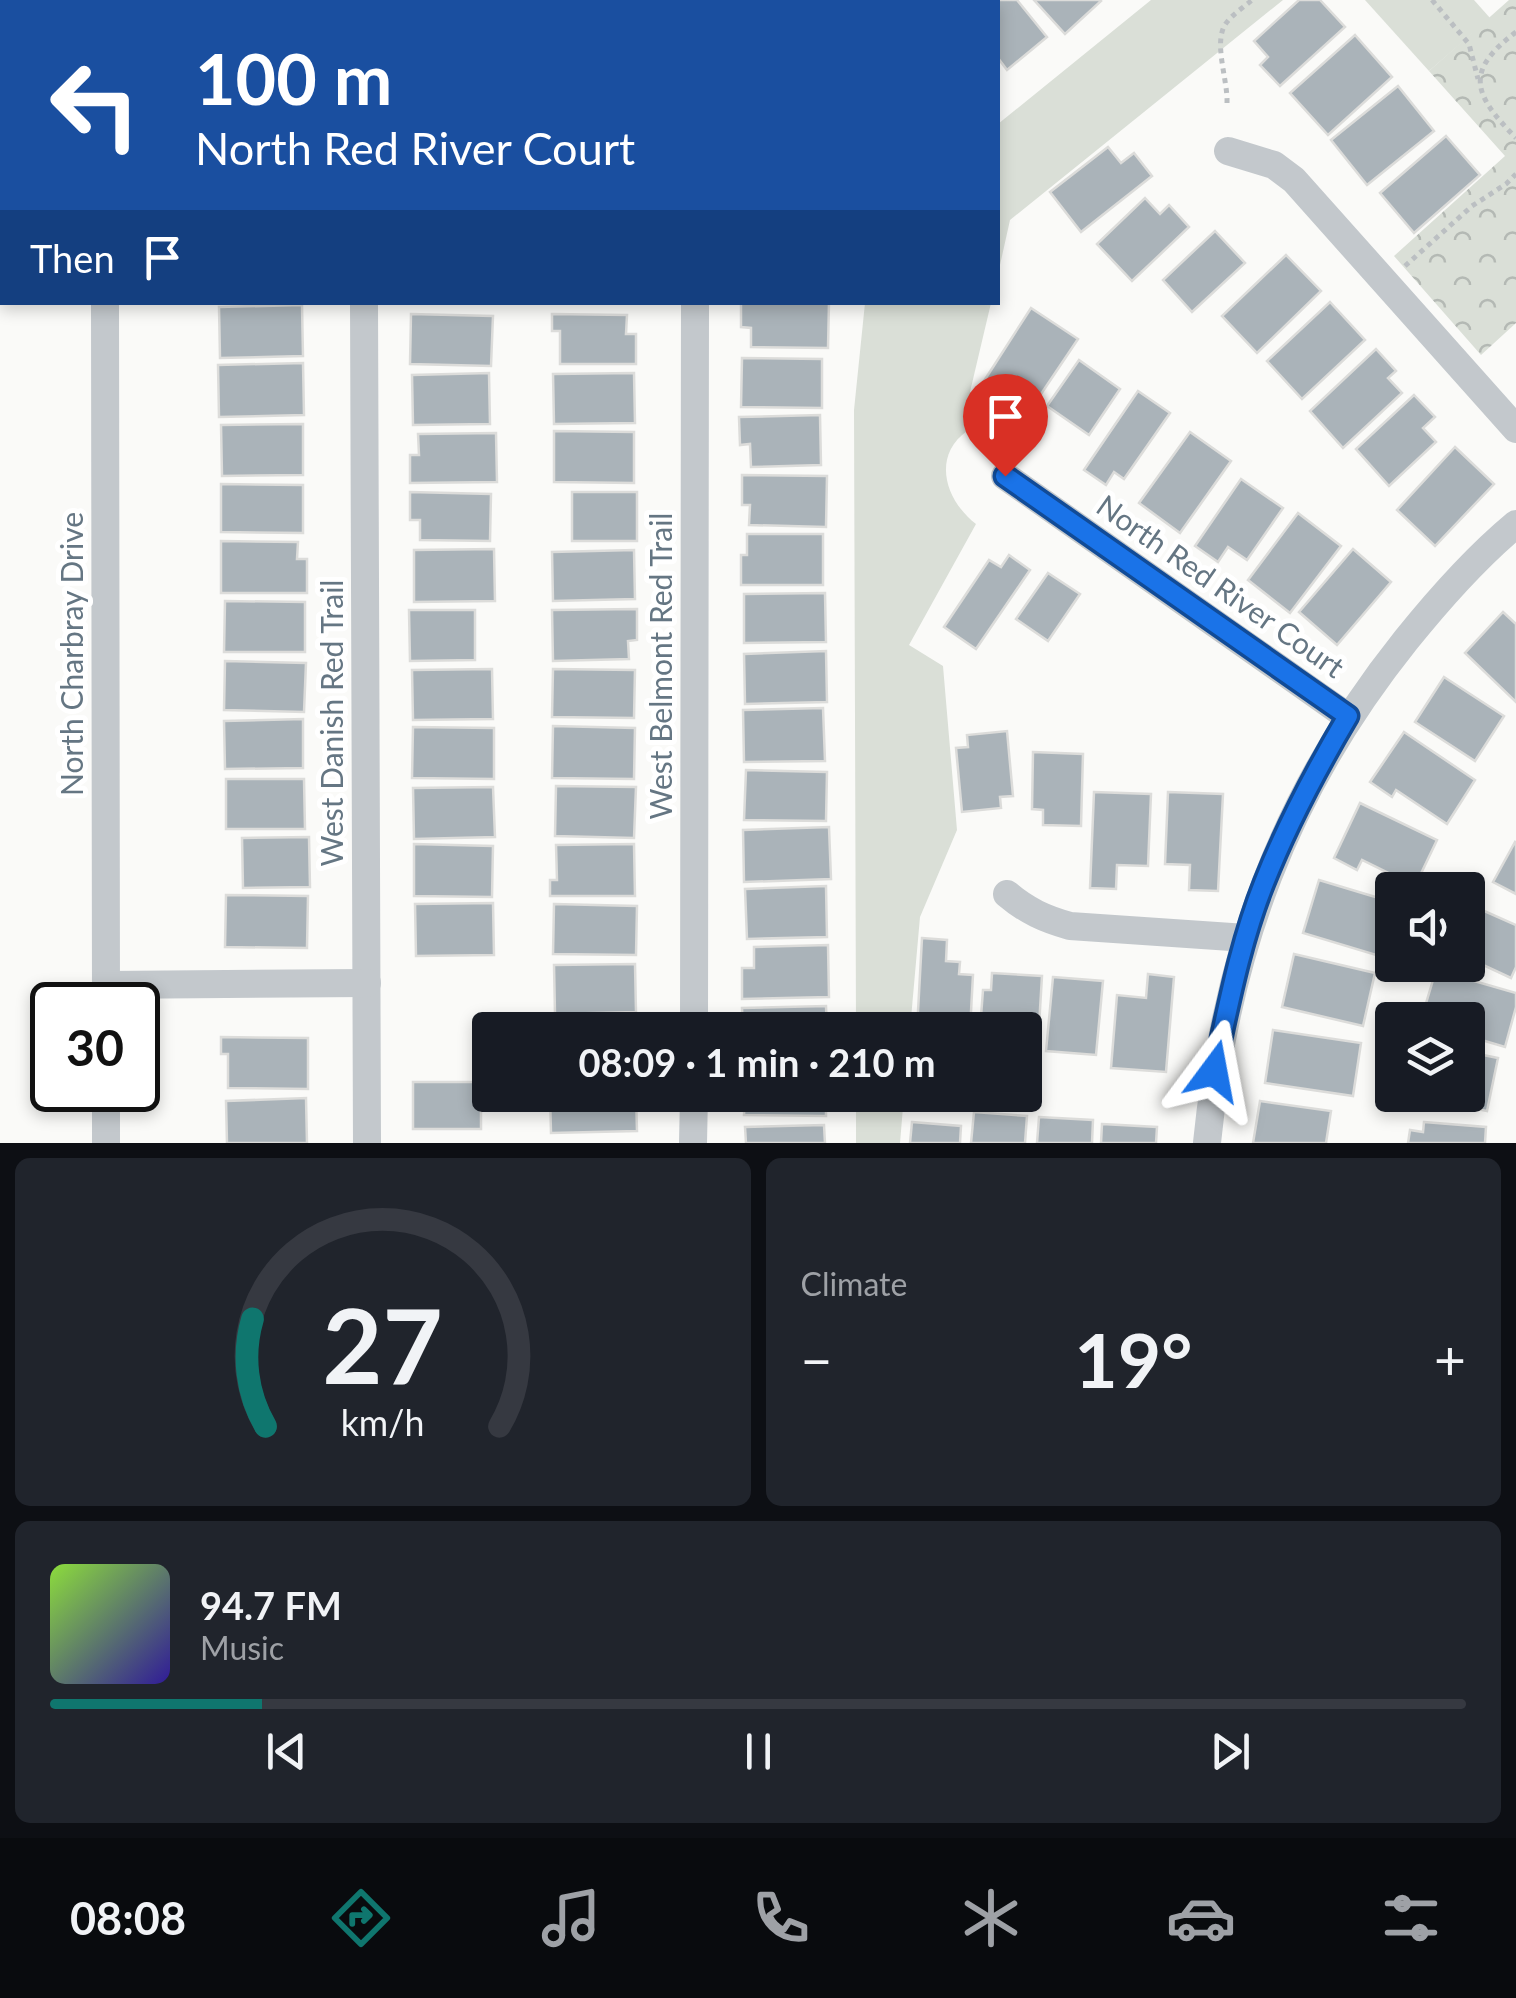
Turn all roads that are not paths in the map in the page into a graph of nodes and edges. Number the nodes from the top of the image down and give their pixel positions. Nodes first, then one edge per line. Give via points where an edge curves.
1 (1228, 151) dead end
2 (105, 305) edge
3 (364, 305) edge
4 (695, 305) edge
5 (1516, 429) edge
6 (1005, 476) dead end
7 (1516, 524) edge
8 (1348, 716) junction
9 (1007, 894) dead end
10 (1246, 938) junction
11 (106, 982) edge
12 (367, 983) junction
13 (160, 993) edge
14 (694, 1012) edge
15 (106, 1112) edge
16 (694, 1112) edge
17 (106, 1143) edge
18 (367, 1143) edge
19 (694, 1143) edge
20 (1207, 1143) edge

1 - 5 street via 1274,164 1294,180
2 - 11 street, North Charbray Drive
3 - 12 street, West Danish Red Trail
4 - 14 street, West Belmont Red Trail
6 - 8 street, North Red River Court
7 - 8 street via 1430,610
8 - 10 street via 1301,798
9 - 10 street via 1045,920 1070,926
10 - 20 street via 1214,1071
12 - 13 street
12 - 18 street, West Danish Red Trail
15 - 17 street
16 - 19 street

